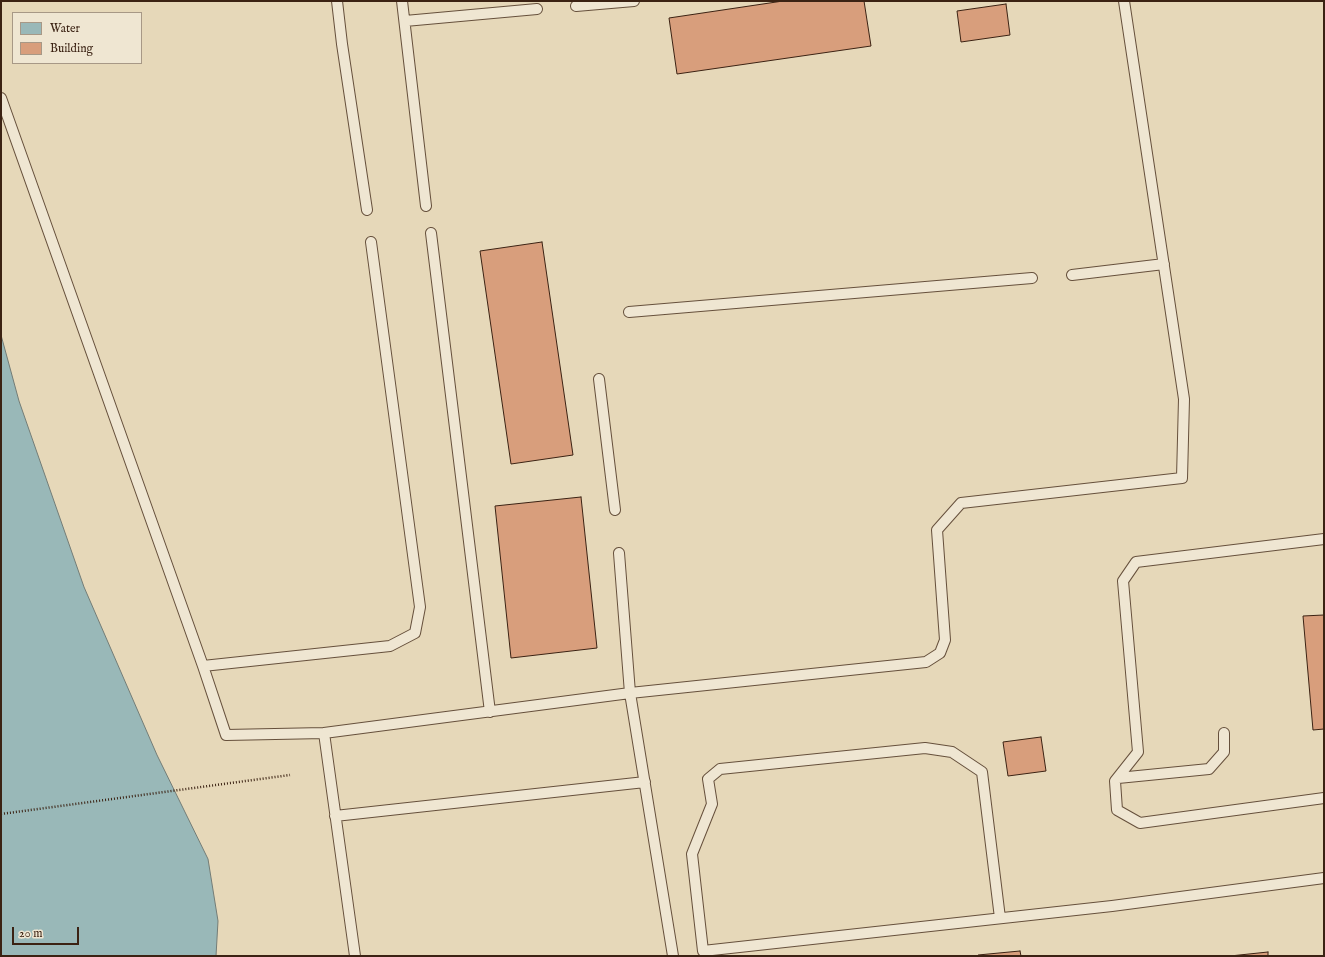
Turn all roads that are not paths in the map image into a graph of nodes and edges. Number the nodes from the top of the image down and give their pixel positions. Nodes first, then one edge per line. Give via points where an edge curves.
1 (337, 1) edge
2 (402, 1) edge
3 (634, 1) edge
4 (1124, 1) edge
5 (576, 6) dead end
6 (537, 9) dead end
7 (404, 21) junction
8 (1, 98) edge
9 (426, 206) dead end
10 (367, 210) dead end
11 (430, 233) dead end
12 (371, 242) dead end
13 (1164, 264) junction
14 (1072, 275) dead end
15 (1032, 278) dead end
16 (629, 312) dead end
17 (599, 379) dead end
18 (615, 510) dead end
19 (1324, 539) edge
20 (619, 553) dead end
21 (203, 666) junction
22 (630, 693) junction
23 (490, 712) junction
24 (324, 733) junction
25 (1224, 733) dead end
26 (1118, 778) junction
27 (645, 782) junction
28 (1324, 798) edge
29 (335, 816) junction
30 (1324, 878) edge
31 (1000, 918) junction
32 (355, 956) edge
33 (674, 956) edge

1 - 10 lane
2 - 7 lane
3 - 5 lane
4 - 13 lane
6 - 7 lane
7 - 9 lane
8 - 21 lane
11 - 23 lane
12 - 21 lane via 420,607 415,633 390,646
13 - 14 lane
13 - 22 lane via 1184,399 1182,478 961,503 937,530 945,640 940,653 926,662
15 - 16 lane
17 - 18 lane
19 - 26 lane via 1136,562 1123,580 1138,752
20 - 22 lane
21 - 24 lane via 226,735
22 - 23 lane
22 - 27 lane
23 - 24 lane
24 - 29 lane
25 - 26 lane via 1224,752 1209,769
26 - 28 lane via 1115,781 1116,810 1140,823
27 - 29 lane
27 - 33 lane
29 - 32 lane
30 - 31 lane
31 - 31 lane via 703,951 692,854 712,804 708,779 720,769 925,748 952,752 982,772

